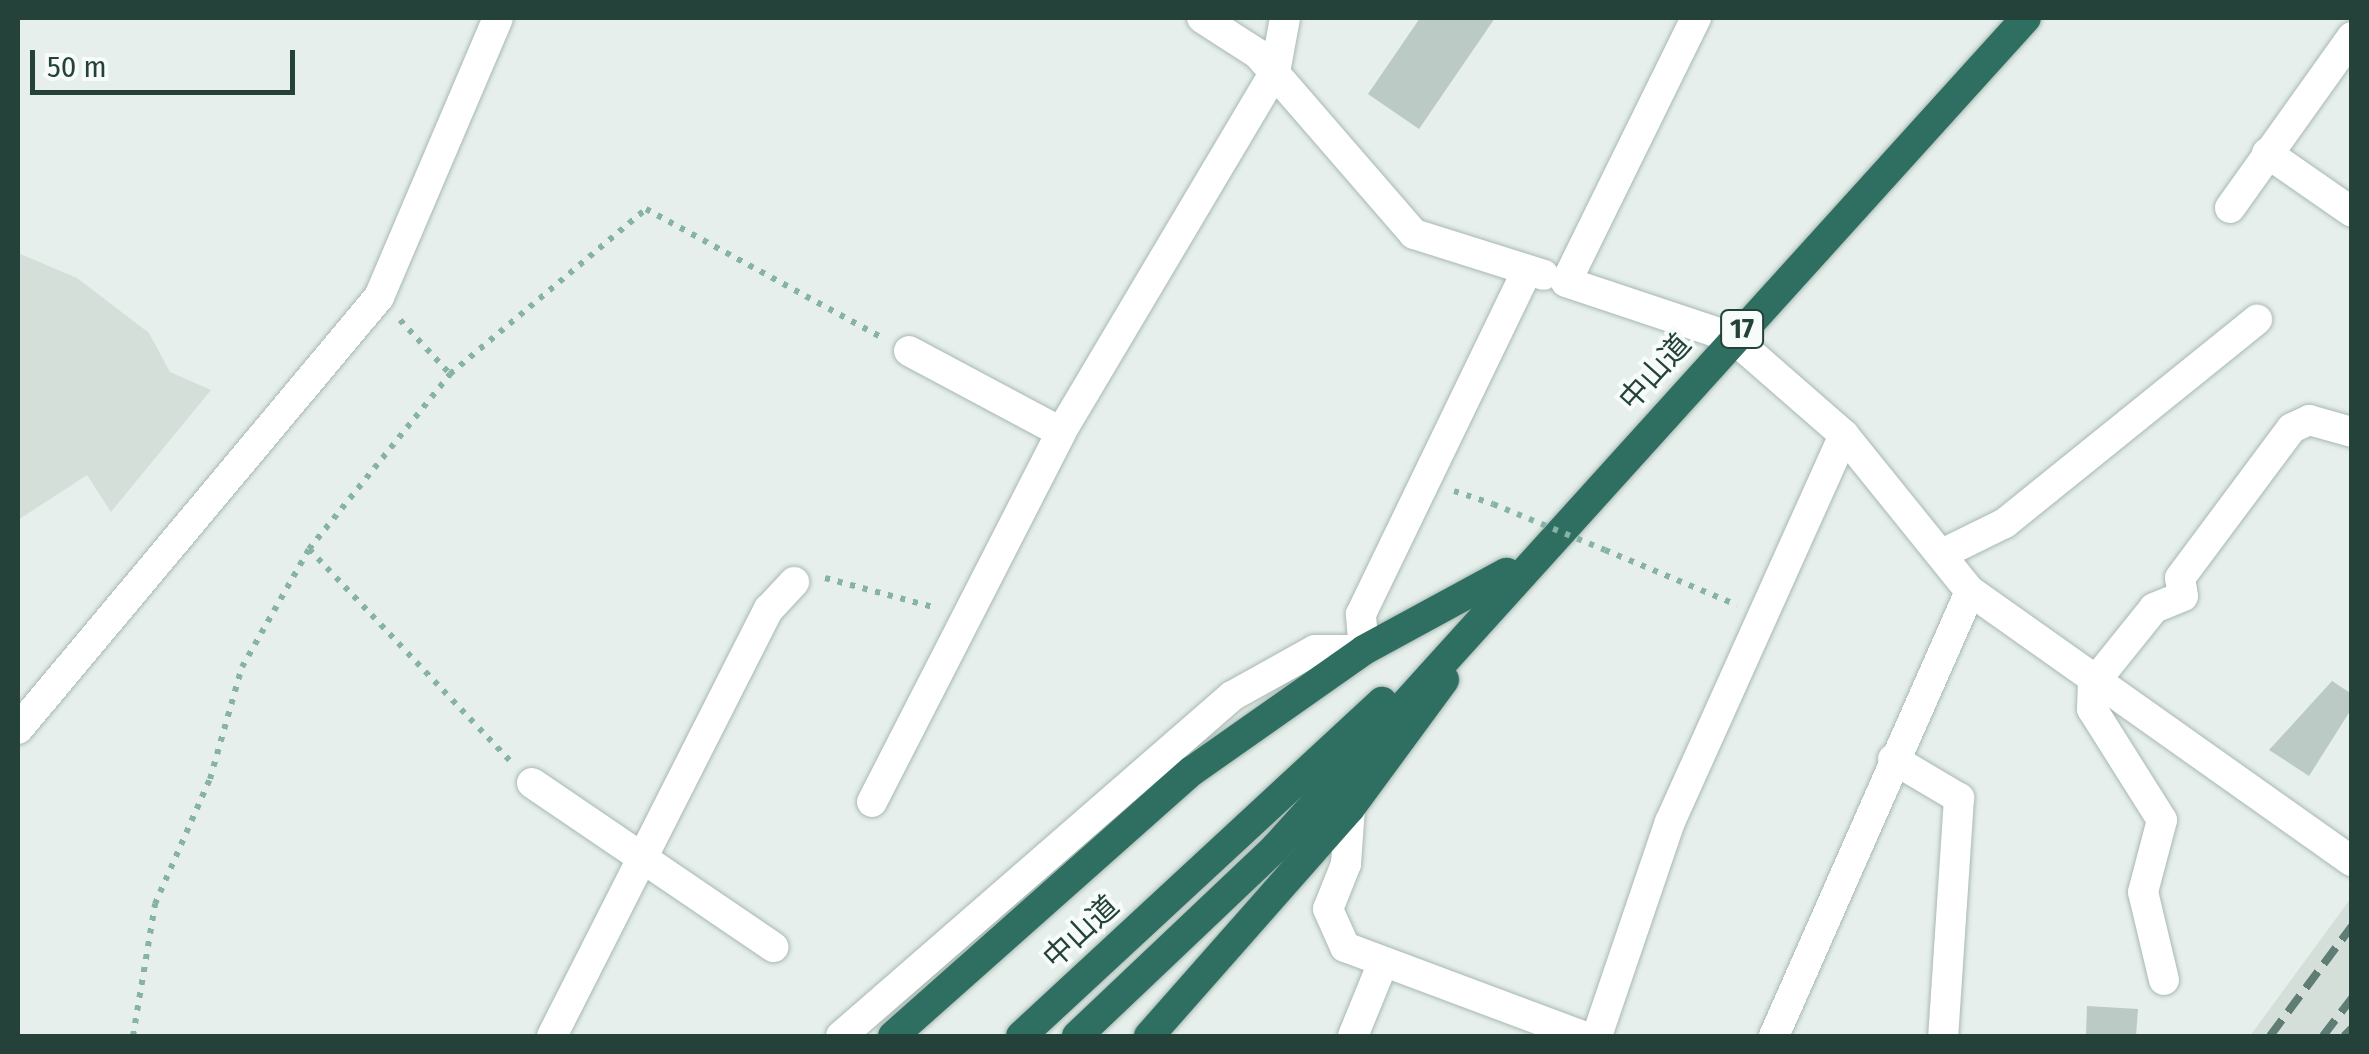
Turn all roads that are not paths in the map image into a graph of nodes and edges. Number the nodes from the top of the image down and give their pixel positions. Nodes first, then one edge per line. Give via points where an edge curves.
1 (498, 18) edge
2 (1202, 18) edge
3 (1285, 18) edge
4 (1696, 18) edge
5 (2026, 18) edge
6 (2352, 37) edge
7 (1275, 72) junction
8 (2267, 154) junction
9 (2230, 208) dead end
10 (2352, 212) edge
11 (1527, 271) junction
12 (1566, 282) junction
13 (2257, 320) dead end
14 (1733, 338) junction
15 (909, 351) road end
16 (1062, 432) junction
17 (2352, 432) edge
18 (1844, 436) junction
19 (1944, 553) junction
20 (1535, 557) junction
21 (794, 582) road end
22 (1970, 592) junction
23 (1456, 638) junction
24 (1364, 650) junction
25 (2093, 684) junction
26 (18, 729) edge
27 (1893, 759) junction
28 (532, 783) road end
29 (872, 802) dead end
30 (1350, 808) junction
31 (641, 858) junction
32 (2352, 861) edge
33 (772, 946) dead end
34 (1382, 965) junction
35 (2164, 980) dead end
36 (552, 1036) edge
37 (841, 1036) edge
38 (894, 1036) edge
39 (1022, 1036) edge
40 (1077, 1036) edge
41 (1149, 1036) edge
42 (1353, 1036) edge
43 (1583, 1036) edge
44 (1597, 1036) edge
45 (1774, 1036) edge
46 (1942, 1036) edge

1 - 26 street via 379,298
2 - 7 street
3 - 7 street
4 - 12 street
5 - 14 highway, 中山道 / 17
6 - 8 street
7 - 11 street via 1414,234
7 - 16 street
8 - 9 street
8 - 10 street
11 - 12 street
11 - 24 street via 1361,614
12 - 14 street
13 - 19 street via 2005,523
14 - 18 street
14 - 20 highway, 中山道 / 17
15 - 16 street
16 - 29 street
17 - 25 street via 2310,420 2292,428 2180,578 2183,596 2154,608
18 - 19 street
18 - 44 street via 1670,822
19 - 22 street
20 - 23 highway, 中山道 / 17
20 - 24 highway
20 - 30 highway, 17
21 - 31 street via 769,609
22 - 25 street
22 - 27 street
23 - 39 highway, 中山道 / 17
23 - 40 highway, 中山道 / 17 via 1275,848
24 - 37 street via 1315,650 1232,696
24 - 38 highway via 1192,771
25 - 32 street
25 - 35 street via 2092,709 2162,820 2143,892
27 - 45 street
27 - 46 street via 1959,798
28 - 31 street
30 - 34 street via 1332,927 1345,947
30 - 41 highway, 17
31 - 33 street
31 - 36 street
34 - 42 street
34 - 43 street

